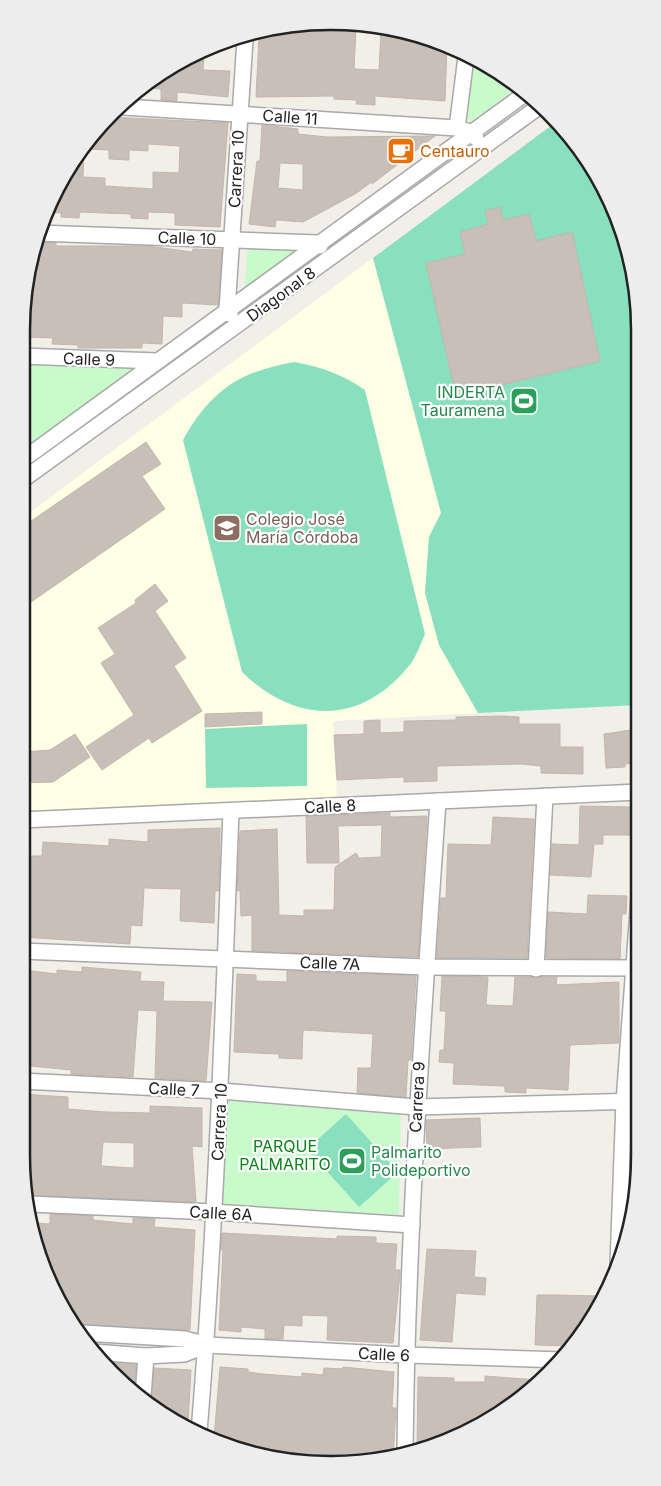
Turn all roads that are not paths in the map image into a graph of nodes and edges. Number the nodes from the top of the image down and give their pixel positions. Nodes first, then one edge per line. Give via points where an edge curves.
1 (244, 43) edge
2 (466, 62) edge
3 (519, 97) edge
4 (129, 107) edge
5 (534, 110) edge
6 (240, 114) junction
7 (464, 130) junction
8 (484, 146) junction
9 (46, 233) edge
10 (232, 240) junction
11 (318, 244) junction
12 (329, 259) junction
13 (227, 310) junction
14 (237, 325) junction
15 (30, 356) edge
16 (157, 361) junction
17 (30, 454) edge
18 (30, 474) edge
19 (631, 792) edge
20 (545, 796) junction
21 (438, 801) junction
22 (231, 811) junction
23 (30, 820) edge
24 (30, 951) edge
25 (225, 959) junction
26 (426, 967) junction
27 (536, 969) junction
28 (631, 969) edge
29 (631, 994) edge
30 (30, 1081) edge
31 (220, 1091) junction
32 (624, 1102) junction
33 (631, 1102) edge
34 (416, 1106) junction
35 (34, 1204) edge
36 (213, 1212) junction
37 (412, 1225) junction
38 (619, 1240) edge
39 (89, 1333) edge
40 (206, 1345) junction
41 (104, 1353) edge
42 (146, 1356) junction
43 (406, 1356) junction
44 (551, 1360) edge
45 (143, 1390) edge
46 (200, 1426) edge
47 (405, 1447) edge

1 - 6 street, Carrera 10
2 - 7 street
3 - 7 street, Diagonal 8
4 - 6 street, Calle 11
5 - 8 street, Diagonal 8
6 - 7 street, Calle 11
6 - 10 street, Carrera 10
7 - 8 street
7 - 11 street, Diagonal 8
8 - 12 street, Diagonal 8
9 - 10 street, Calle 10
10 - 11 street, Calle 10
10 - 13 street, Carrera 10
11 - 12 street
11 - 13 street, Diagonal 8
12 - 14 street, Diagonal 8
13 - 14 street
13 - 16 street, Diagonal 8
14 - 18 street, Diagonal 8
15 - 16 street, Calle 9
16 - 17 street, Diagonal 8
19 - 20 street, Calle 8
20 - 21 street, Calle 8
20 - 27 street
21 - 22 street, Calle 8
21 - 26 street, Carrera 9
22 - 23 street, Calle 8
22 - 25 street, Carrera 10
24 - 25 street, Calle 7A
25 - 26 street, Calle 7A
25 - 31 street, Carrera 10
26 - 27 street, Calle 7A
26 - 34 street, Carrera 9
27 - 28 street, Calle 7A
29 - 32 street
30 - 31 street, Calle 7
31 - 34 street, Calle 7
31 - 36 street, Carrera 10
32 - 33 street, Calle 7
32 - 34 street, Calle 7
32 - 38 street
34 - 37 street, Carrera 9
35 - 36 street, Calle 6A
36 - 37 street, Calle 6A
36 - 40 street, Carrera 10
37 - 43 street, Carrera 9
39 - 40 street, Calle 6 via 185,1339
40 - 42 street, Calle 6 via 184,1354
40 - 43 street, Calle 6
40 - 46 street, Carrera 10
41 - 42 street, Calle 6
42 - 45 street
43 - 44 street, Calle 6
43 - 47 street, Carrera 9

